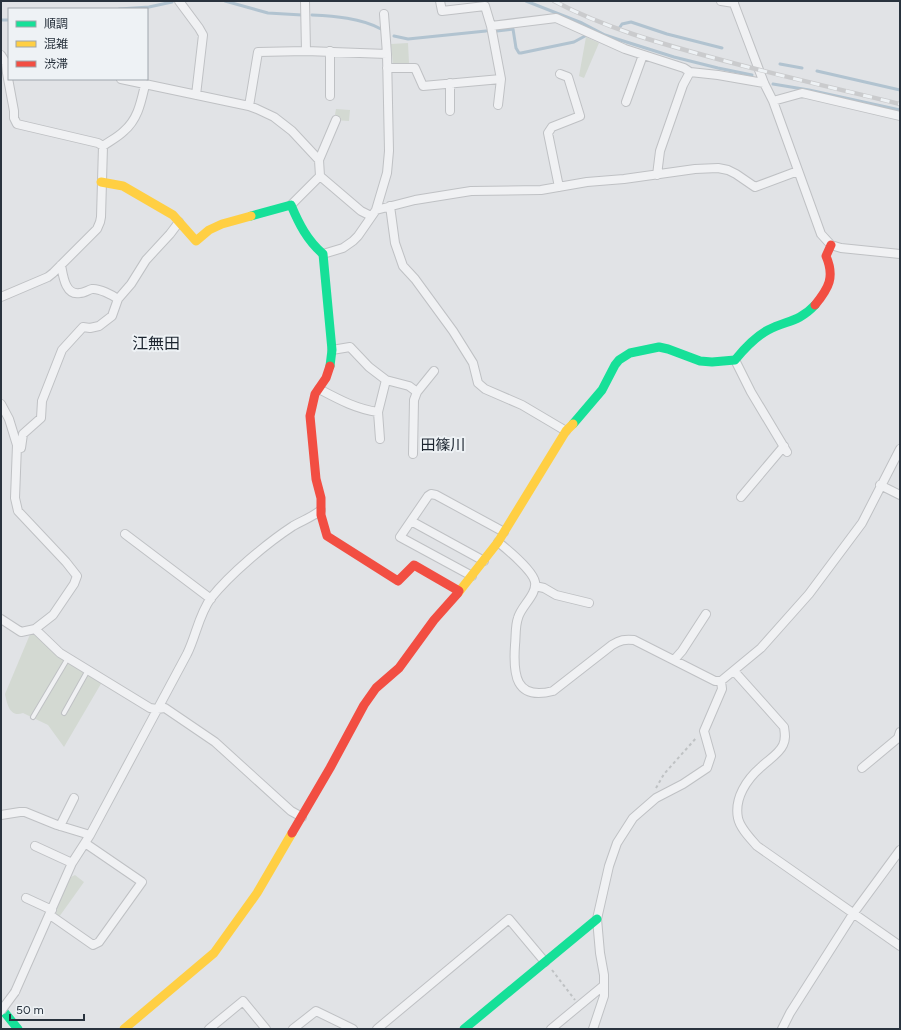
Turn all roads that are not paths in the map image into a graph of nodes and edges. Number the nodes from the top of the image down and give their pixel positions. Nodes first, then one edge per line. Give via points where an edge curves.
1 (179, 1) edge
2 (305, 1) edge
3 (440, 1) edge
4 (721, 1) edge
5 (733, 2) edge
6 (384, 14) dead end
7 (491, 26) junction
8 (306, 51) junction
9 (330, 51) junction
10 (387, 54) junction
11 (1, 55) edge
12 (643, 55) junction
13 (8, 64) edge
14 (387, 68) junction
15 (690, 72) junction
16 (560, 74) dead end
17 (8, 78) edge
18 (501, 79) junction
19 (8, 80) edge
20 (125, 80) edge
21 (764, 82) junction
22 (450, 83) junction
23 (145, 85) junction
24 (196, 95) junction
25 (330, 96) dead end
26 (773, 101) junction
27 (626, 102) dead end
28 (498, 105) dead end
29 (249, 106) junction
30 (450, 111) dead end
31 (900, 116) edge
32 (336, 120) dead end
33 (103, 146) junction
34 (319, 160) junction
35 (798, 171) junction
36 (657, 175) junction
37 (320, 176) junction
38 (101, 182) junction
39 (559, 187) junction
40 (291, 205) junction
41 (390, 206) junction
42 (374, 213) junction
43 (179, 222) junction
44 (831, 245) junction
45 (323, 254) junction
46 (900, 254) edge
47 (61, 265) junction
48 (1, 297) edge
49 (118, 299) junction
50 (332, 350) junction
51 (735, 360) junction
52 (434, 371) dead end
53 (386, 380) junction
54 (319, 389) junction
55 (417, 392) junction
56 (1, 404) edge
57 (378, 412) junction
58 (566, 431) junction
59 (380, 439) dead end
60 (17, 449) junction
61 (900, 449) edge
62 (413, 454) dead end
63 (880, 486) junction
64 (900, 495) edge
65 (741, 497) dead end
66 (321, 510) junction
67 (411, 521) junction
68 (504, 532) junction
69 (125, 534) dead end
70 (498, 542) junction
71 (484, 561) junction
72 (472, 576) junction
73 (535, 586) junction
74 (459, 591) junction
75 (211, 599) junction
76 (589, 603) dead end
77 (706, 614) dead end
78 (1, 619) edge
79 (35, 630) junction
80 (68, 658) junction
81 (674, 660) junction
82 (88, 670) junction
83 (734, 671) junction
84 (721, 681) junction
85 (157, 709) junction
86 (64, 713) dead end
87 (33, 717) dead end
88 (900, 732) edge
89 (862, 768) dead end
90 (74, 798) dead end
91 (1, 815) edge
92 (302, 817) junction
93 (60, 826) junction
94 (90, 835) junction
95 (85, 843) junction
96 (35, 846) dead end
97 (900, 850) edge
98 (72, 863) junction
99 (26, 898) dead end
100 (51, 912) junction
101 (853, 914) junction
102 (597, 919) junction
103 (900, 946) edge
104 (545, 962) junction
105 (603, 986) junction
106 (1, 1010) edge
107 (786, 1020) junction
108 (553, 1028) edge
109 (18, 1029) edge
110 (124, 1029) edge
111 (209, 1029) edge
112 (266, 1029) edge
113 (293, 1029) edge
114 (353, 1029) edge
115 (377, 1029) edge
116 (464, 1029) edge
117 (593, 1029) edge
118 (782, 1029) edge
119 (791, 1029) edge

1 - 24 street via 203,35
2 - 8 street
3 - 7 street via 442,11 485,6
4 - 5 street
5 - 21 street
6 - 10 street
7 - 12 street via 556,18
7 - 18 street
8 - 9 street
8 - 29 street via 258,52
9 - 10 street
9 - 25 street
10 - 14 street
11 - 13 street
12 - 15 street
12 - 27 street
13 - 17 street
14 - 22 street via 415,68 423,86
14 - 42 street via 389,151 387,173
15 - 21 street
15 - 36 street via 660,151
16 - 39 street via 568,77 580,116 552,127 548,134
18 - 22 street
18 - 28 street
19 - 33 street via 17,124
20 - 23 street
21 - 26 street
22 - 30 street
23 - 24 street
23 - 33 street via 136,118 125,131
24 - 29 street
26 - 31 street via 802,92
26 - 35 street
29 - 34 street via 274,117 292,131
32 - 34 street
33 - 38 street
34 - 37 street
35 - 36 street via 755,187 736,174 718,168
35 - 44 street via 821,234
36 - 39 street
37 - 40 street
37 - 42 street via 361,211
38 - 43 main road via 123,186 173,215
38 - 47 street via 99,225
39 - 41 street via 541,190 471,191
40 - 43 main road via 222,224 209,230 196,241
40 - 45 main road via 311,245
41 - 42 street
41 - 58 street via 395,243 402,266 415,279 453,331 473,363 478,383
42 - 45 street via 353,241 343,248
43 - 49 street via 146,260
44 - 46 street
44 - 51 main road via 826,256 831,271 830,279 811,310 797,320 759,335
45 - 50 main road
47 - 48 street via 48,277
47 - 49 street via 65,284 73,292 79,294 93,289
49 - 60 street via 112,316 99,326 83,327 62,350 42,401 41,418 23,434 21,448
50 - 53 street via 350,347
50 - 54 main road via 330,369
51 - 58 main road via 700,361 659,347 630,353 615,365 602,390
51 - 65 street via 785,449
52 - 55 street
53 - 55 street via 409,386
53 - 57 street
54 - 57 street via 363,410
54 - 66 main road via 310,416
55 - 62 street via 414,400
56 - 60 street via 9,419
57 - 59 street
58 - 68 main road
60 - 79 street via 15,498 18,511 77,576 53,615
61 - 63 street
63 - 64 street
63 - 83 street via 862,523 809,594 761,648
66 - 74 main road via 327,536 398,581 414,565
66 - 75 street via 266,547 234,574
67 - 68 street via 431,494
67 - 71 street
67 - 72 street via 400,537
68 - 70 main road
69 - 75 street
70 - 71 main road
70 - 73 street via 529,572 535,580
71 - 72 main road
72 - 74 main road
73 - 76 street via 556,595
73 - 81 street via 517,619 516,676 522,688 543,694 553,691 622,639 634,640
74 - 92 main road via 399,668 376,688 364,705
75 - 85 street via 203,612 188,652
77 - 81 street
78 - 79 street via 21,632
79 - 80 street
80 - 82 street
80 - 87 lane
81 - 84 street via 715,681
82 - 85 street via 150,708
82 - 86 lane
83 - 84 street
83 - 101 street via 784,727 786,735 779,752 753,774 743,788 738,803 738,819 757,846
84 - 102 street via 722,689 704,731 711,756 707,768 656,798 633,818 617,843
85 - 92 street via 164,708 215,742 291,811
85 - 94 street
88 - 89 street via 898,738
90 - 93 street
91 - 93 street via 20,812
92 - 110 main road via 257,893 214,953
93 - 94 street
94 - 95 street
95 - 98 street
95 - 100 street via 142,882 99,942 93,945
96 - 98 street
97 - 101 street
98 - 100 street
99 - 100 street
100 - 106 street, bridge via 15,992
101 - 103 street
101 - 107 street
102 - 104 main road
102 - 105 street
104 - 115 street via 509,919
104 - 116 main road
105 - 108 street
105 - 117 street via 604,996
106 - 109 main road
107 - 118 street
107 - 119 street
111 - 112 street via 243,1001
113 - 114 street via 316,1010

